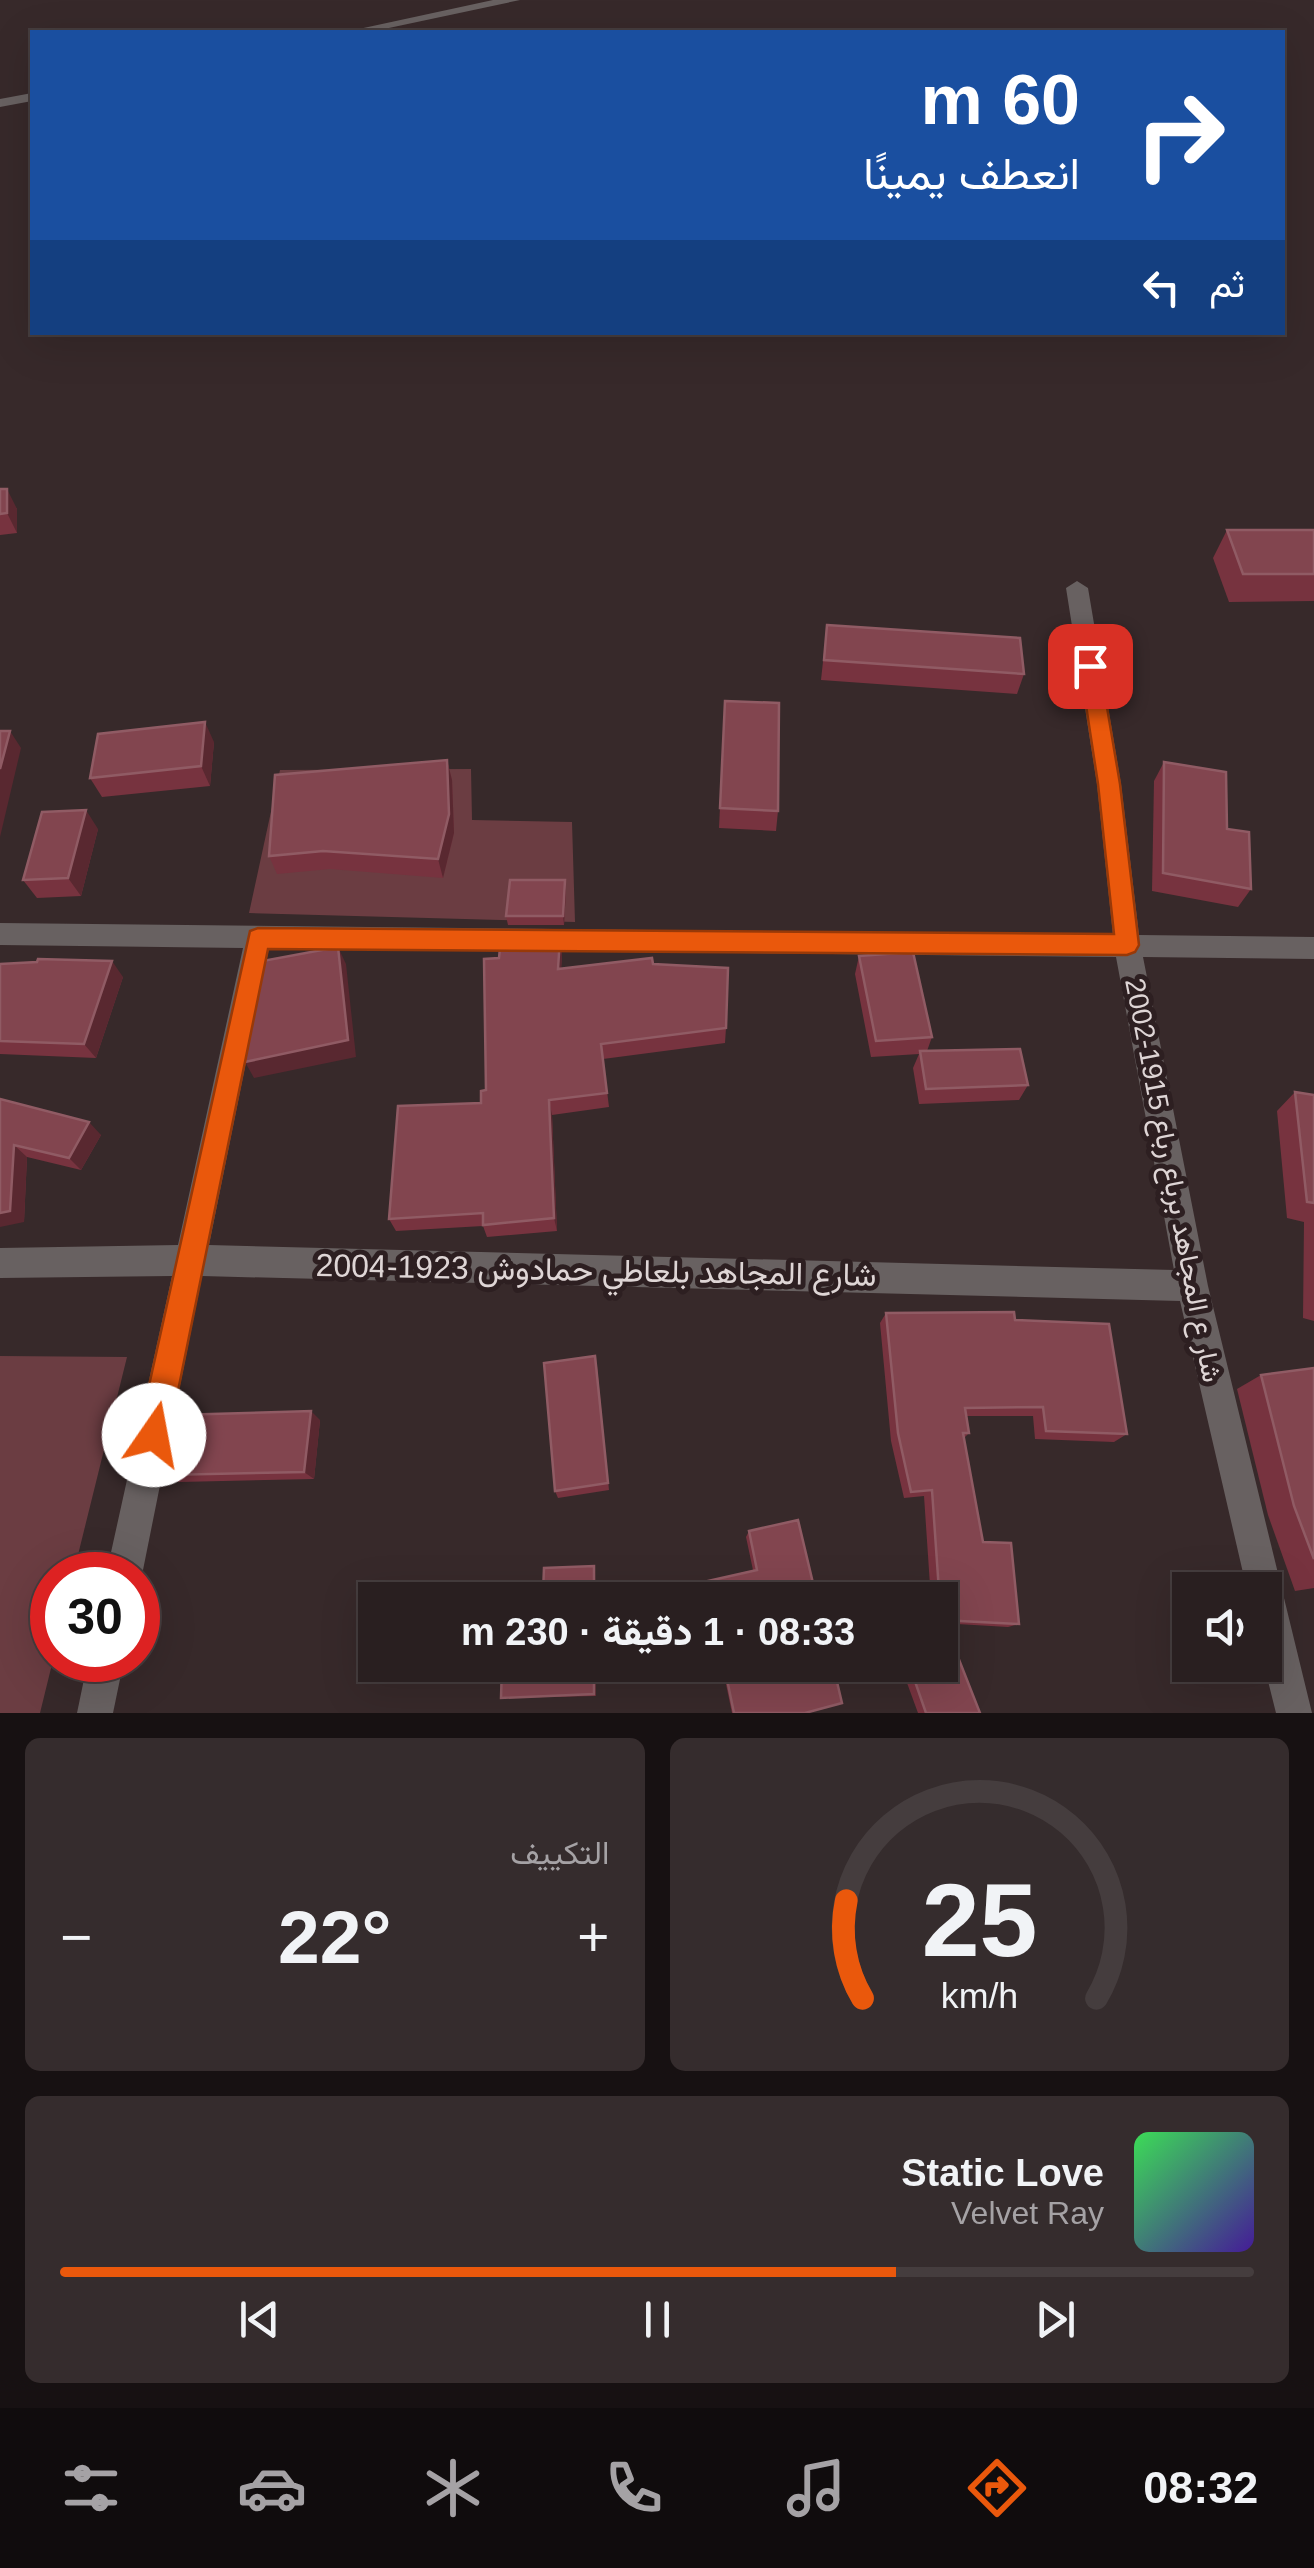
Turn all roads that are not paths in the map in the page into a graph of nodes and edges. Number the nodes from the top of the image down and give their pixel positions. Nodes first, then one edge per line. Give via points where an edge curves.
1 (513, 0) edge
2 (362, 30) edge
3 (30, 97) edge
4 (0, 103) edge
5 (1078, 588) dead end
6 (0, 934) edge
7 (258, 938) junction
8 (1127, 945) junction
9 (1314, 948) edge
10 (190, 1260) junction
11 (0, 1263) edge
12 (1192, 1286) junction
13 (129, 1552) edge
14 (1260, 1572) edge
15 (1282, 1663) edge
16 (101, 1682) edge
17 (94, 1713) edge
18 (1294, 1713) edge

1 - 2 street
3 - 4 street
5 - 8 street, شار ع المجاهد برباع رباع 1915-2002
6 - 7 street
7 - 8 street
7 - 10 street
8 - 9 street
8 - 12 street, شار ع المجاهد برباع رباع 1915-2002
10 - 11 street, شارع المجاهد بلعاطي حمادوش 1923-2004
10 - 12 street, شارع المجاهد بلعاطي حمادوش 1923-2004
10 - 13 street
12 - 14 street, شار ع المجاهد برباع رباع 1915-2002
15 - 18 street, شار ع المجاهد برباع رباع 1915-2002
16 - 17 street

